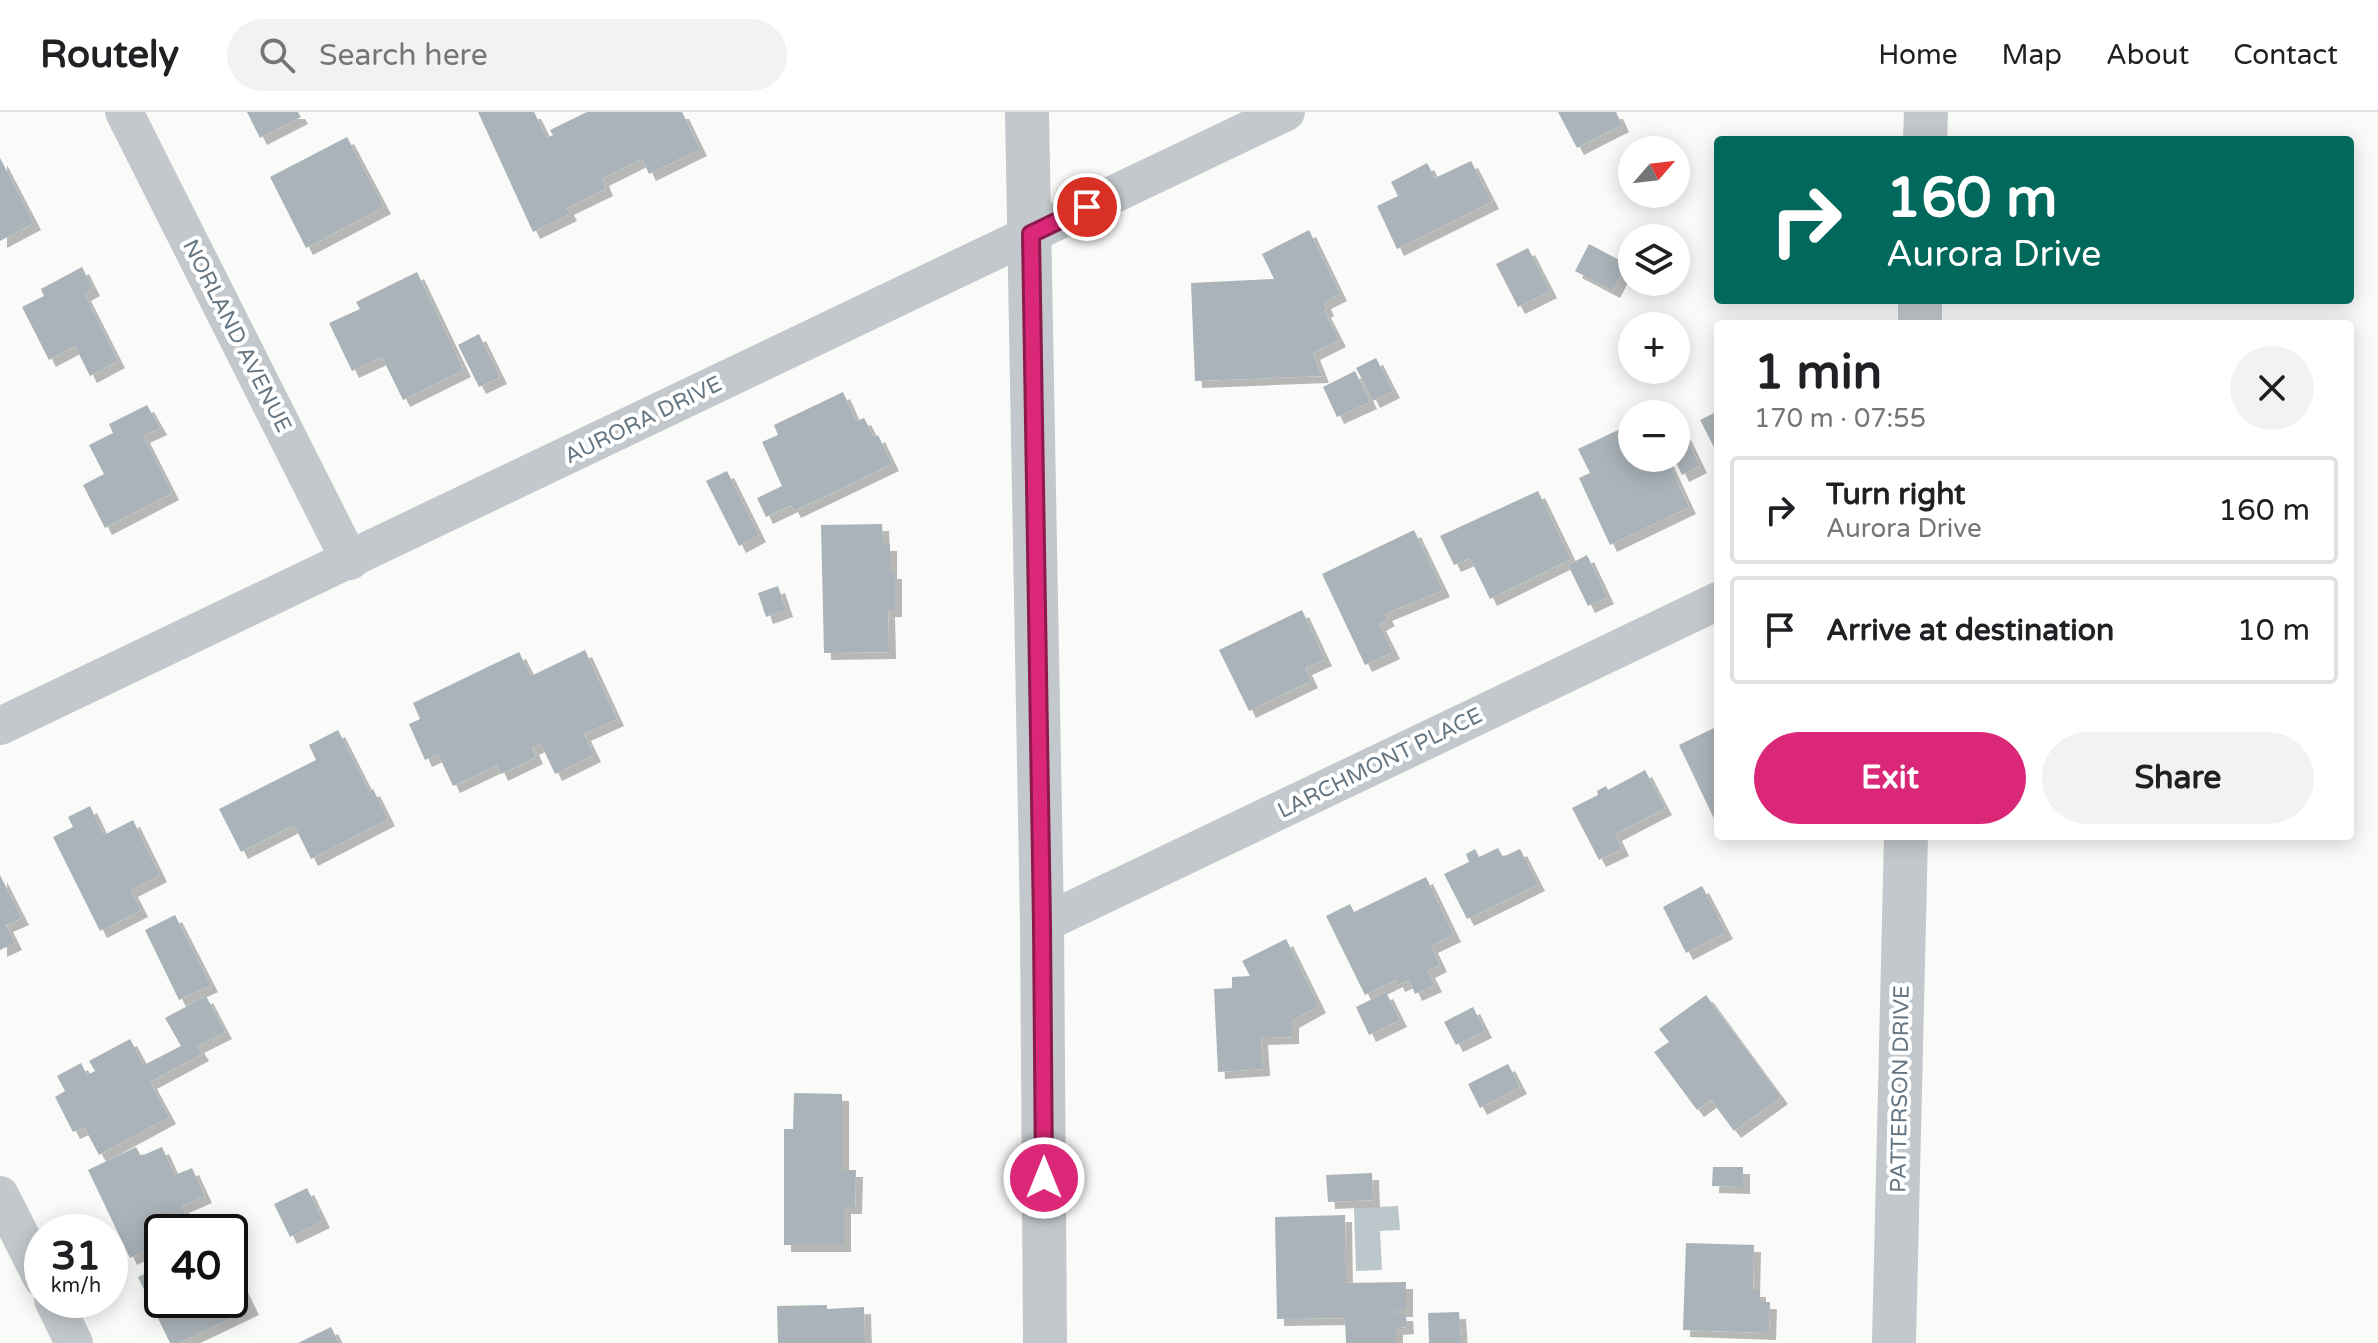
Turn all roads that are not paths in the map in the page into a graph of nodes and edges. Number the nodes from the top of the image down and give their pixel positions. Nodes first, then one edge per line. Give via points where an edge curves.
1 (124, 112) edge
2 (1027, 112) edge
3 (1286, 112) edge
4 (1926, 112) edge
5 (1925, 136) edge
6 (1031, 234) junction
7 (350, 561) junction
8 (1714, 603) edge
9 (0, 726) edge
10 (1906, 840) edge
11 (1042, 924) junction
12 (0, 1195) edge
13 (24, 1242) edge
14 (62, 1318) edge
15 (74, 1343) edge
16 (1045, 1343) edge
17 (1894, 1343) edge

1 - 7 street, NORLAND AVENUE
2 - 6 street
3 - 6 street, AURORA DRIVE
4 - 5 street
6 - 7 street, AURORA DRIVE
6 - 11 street
7 - 9 street, AURORA DRIVE
8 - 11 street, LARCHMONT PLACE
10 - 17 street, PATTERSON DRIVE
11 - 16 street
12 - 13 street
14 - 15 street

